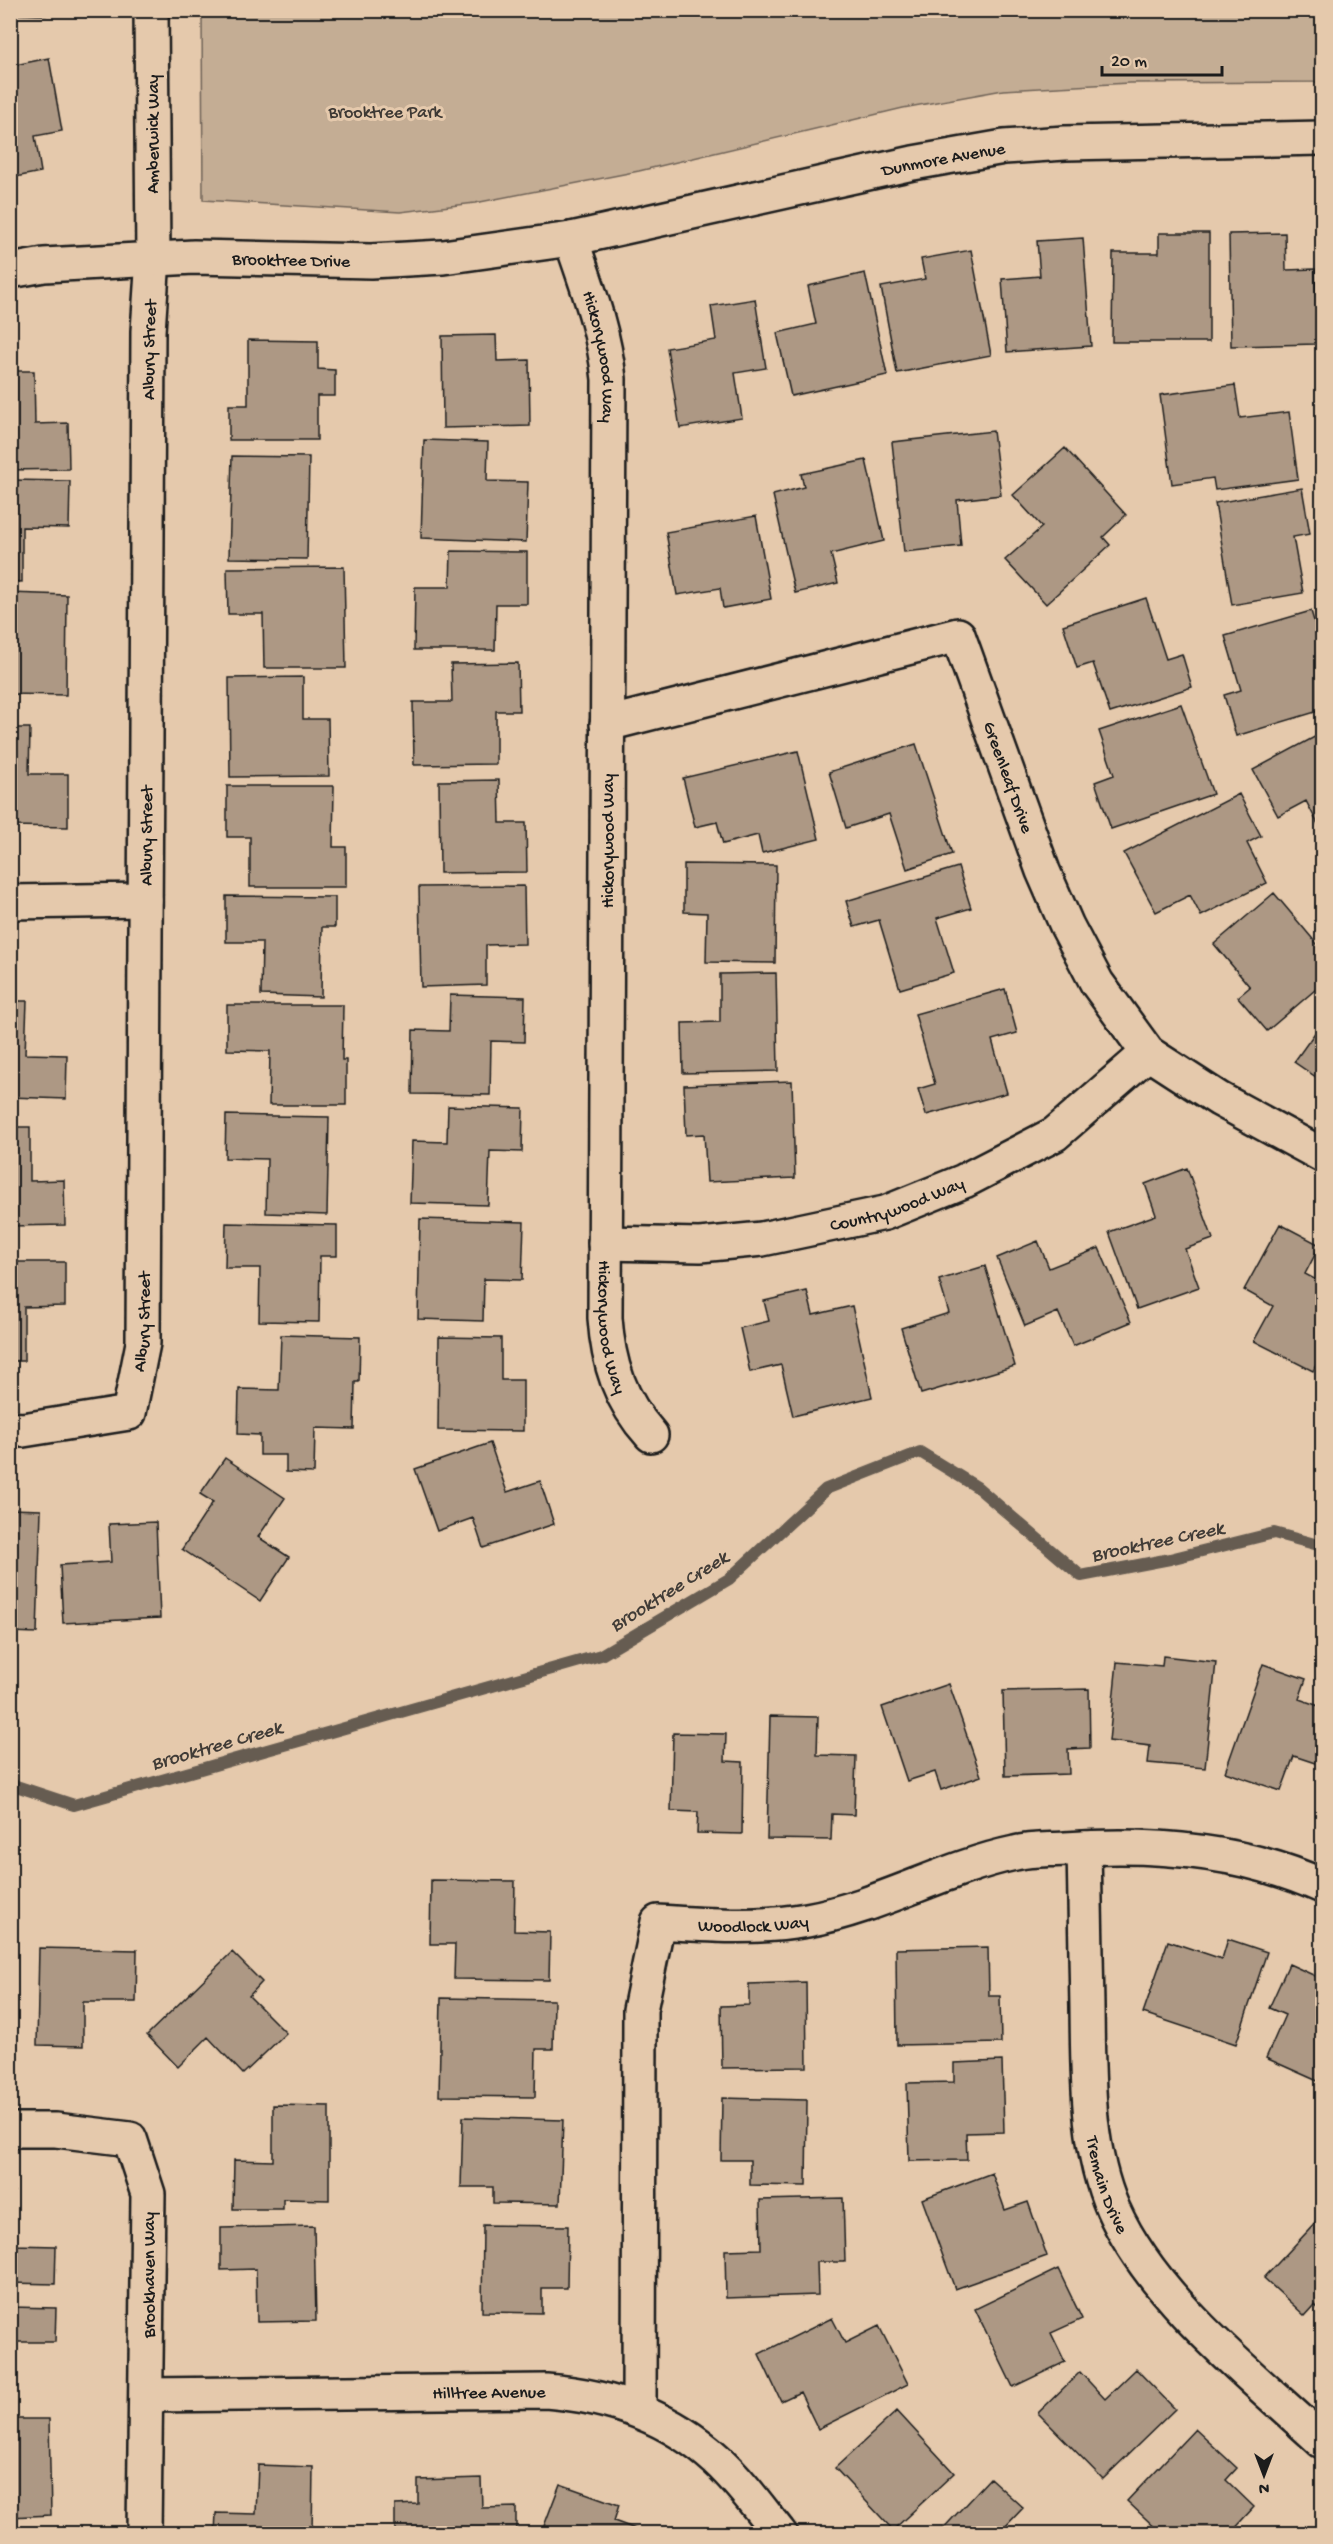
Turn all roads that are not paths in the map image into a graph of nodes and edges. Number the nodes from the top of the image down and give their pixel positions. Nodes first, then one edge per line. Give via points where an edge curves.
1 (151, 10) edge
2 (1323, 138) edge
3 (571, 239) junction
4 (153, 258) junction
5 (10, 271) edge
6 (607, 724) junction
7 (145, 900) junction
8 (10, 902) edge
9 (1148, 1053) junction
10 (1323, 1155) edge
11 (605, 1242) junction
12 (10, 1430) edge
13 (651, 1436) dead end
14 (1084, 1848) junction
15 (1323, 1886) edge
16 (10, 2130) edge
17 (147, 2396) junction
18 (639, 2410) junction
19 (1323, 2441) edge
20 (144, 2534) edge
21 (780, 2534) edge

1 - 4 street, Amberwick Way
2 - 3 street, Dunmore Avenue via 1004,147 913,163
3 - 4 street, Brooktree Drive via 442,257 371,261
3 - 6 street, Hickorywood Way via 600,324 609,379
4 - 5 street, Brooktree Drive
4 - 7 street, Albury Street via 148,343
6 - 9 street, Greenleaf Drive via 958,635 1043,871 1067,926 1097,983
6 - 11 street, Hickorywood Way
7 - 8 street
7 - 12 street, Albury Street via 143,1343 129,1413
9 - 10 street, Greenleaf Drive via 1219,1099
9 - 11 street, Countrywood Way via 1055,1134 964,1181 885,1213 762,1239 700,1245
11 - 13 street, Hickorywood Way via 607,1347 614,1376
14 - 15 street, Woodlock Way via 1179,1850 1248,1861
14 - 18 street, Woodlock Way via 1016,1852 864,1905 809,1919 754,1927 658,1922 640,2010
14 - 19 street, Tremain Drive via 1094,2147 1113,2209 1144,2262 1176,2303
16 - 17 street, Brookhaven Way via 56,2130 130,2139 148,2194
17 - 18 street, Hilltree Avenue via 546,2391 605,2399
17 - 20 street, Brookhaven Way
18 - 21 street, Hilltree Avenue via 669,2424 718,2461

